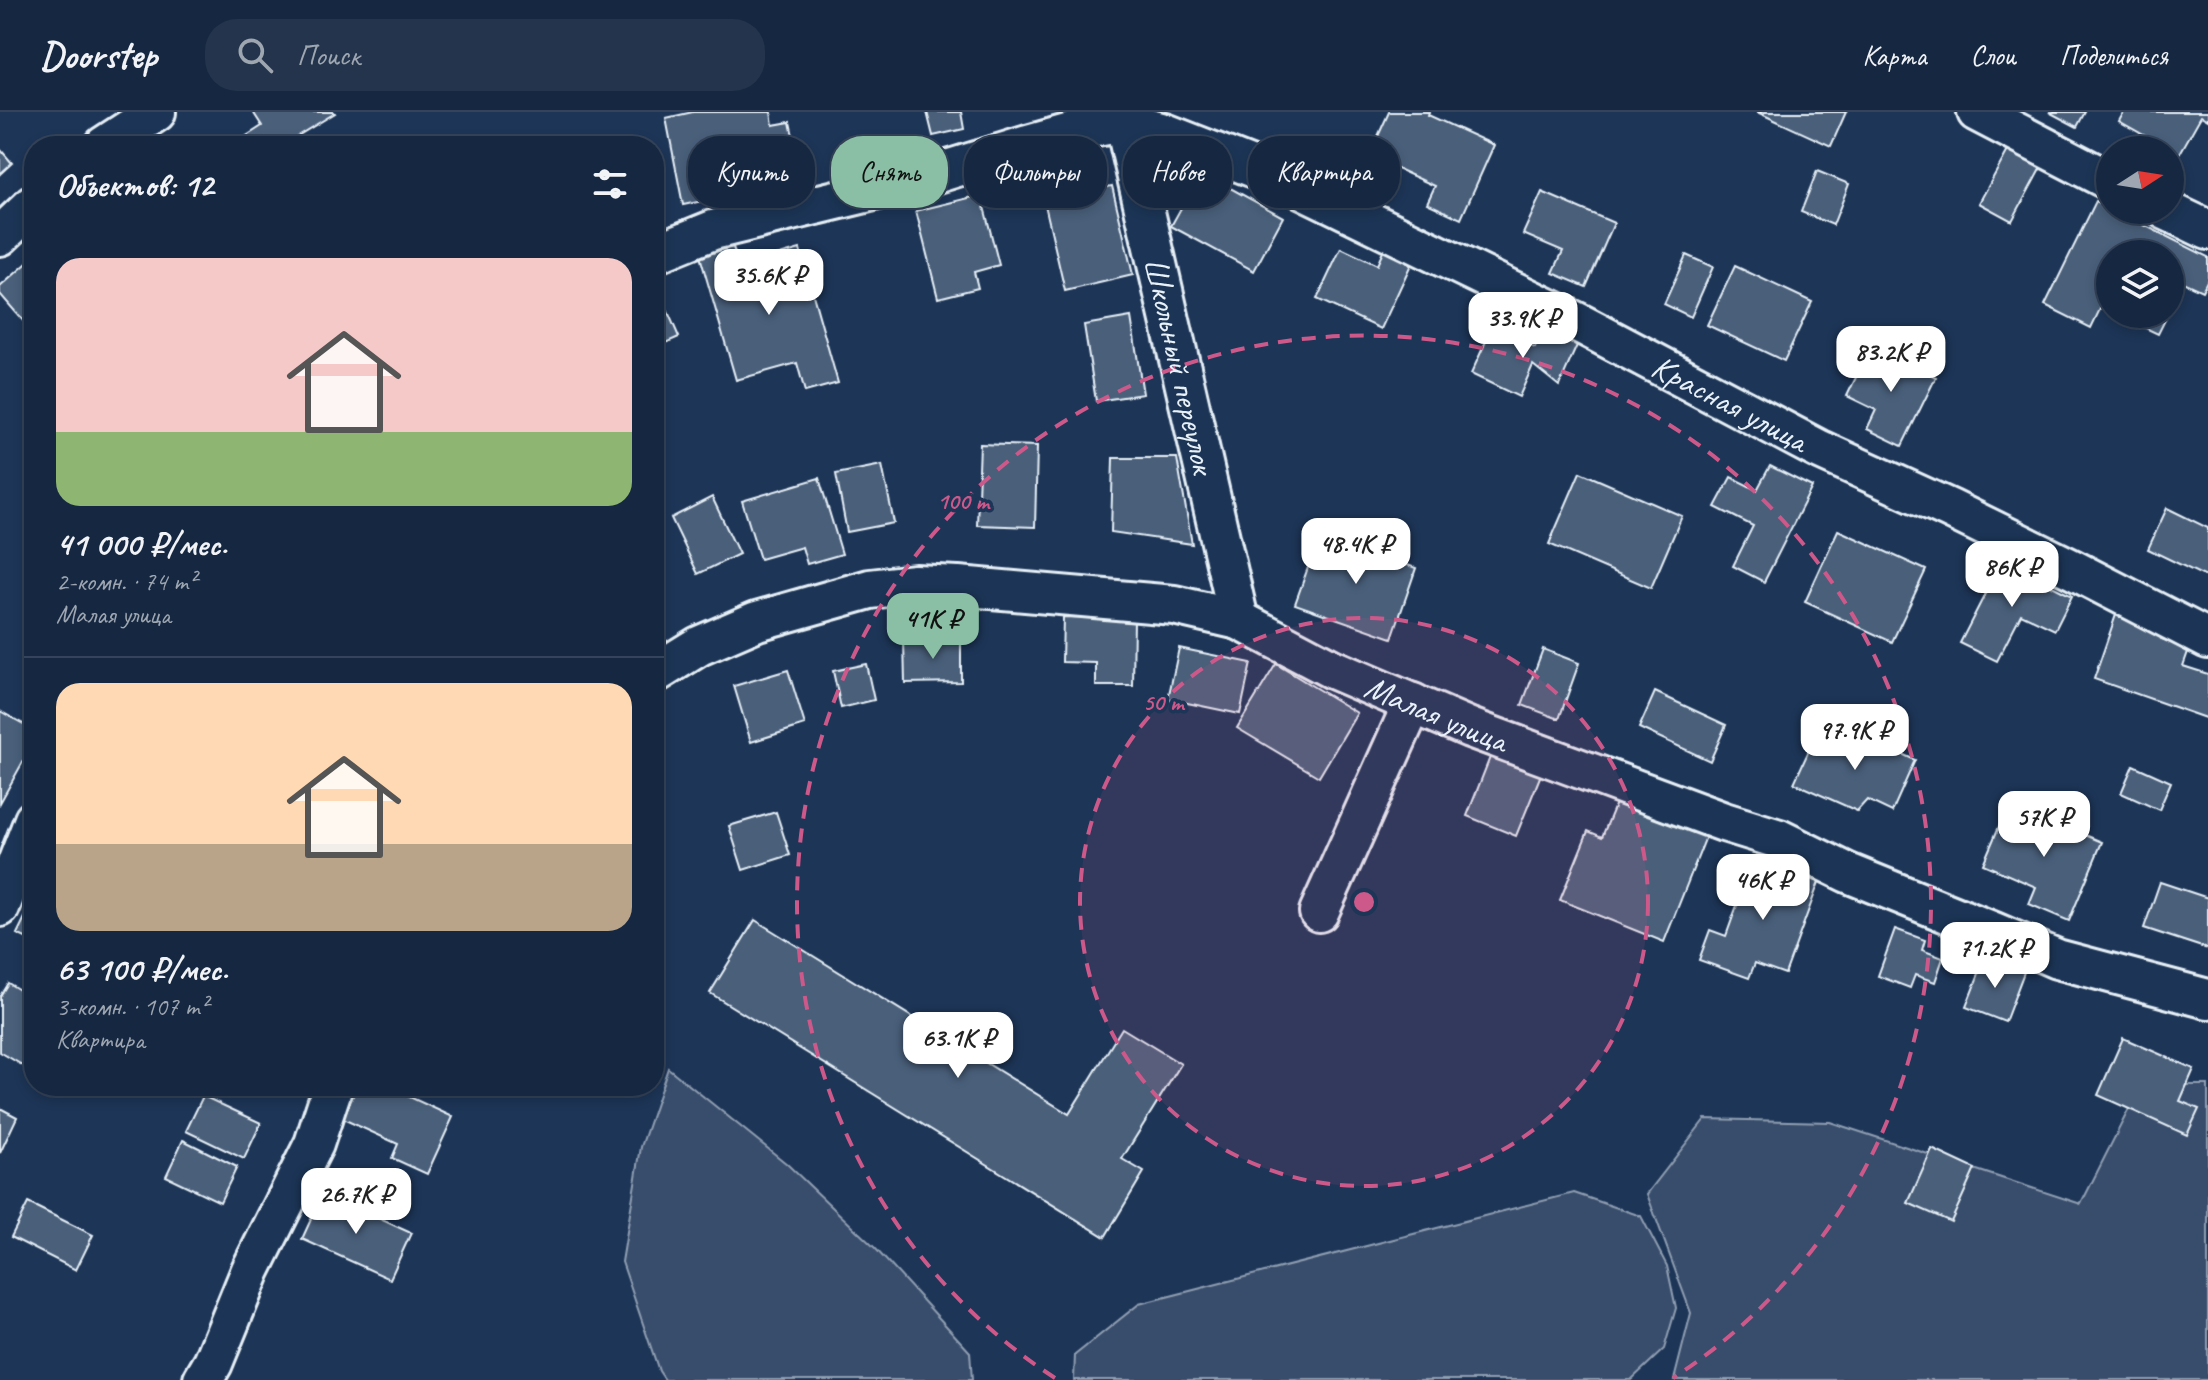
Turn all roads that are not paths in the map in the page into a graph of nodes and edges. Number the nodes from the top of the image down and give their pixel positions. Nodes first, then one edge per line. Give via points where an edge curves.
1 (156, 112) edge
2 (1977, 112) edge
3 (1123, 117) edge
4 (119, 136) edge
5 (2096, 174) edge
6 (24, 213) edge
7 (2184, 219) edge
8 (2208, 230) edge
9 (0, 236) edge
10 (664, 250) edge
11 (1239, 620) junction
12 (2208, 639) edge
13 (664, 668) edge
14 (1413, 703) junction
15 (24, 842) edge
16 (0, 907) edge
17 (1319, 912) dead end
18 (2208, 999) edge
19 (330, 1096) edge
20 (203, 1380) edge

1 - 4 street
2 - 5 street
3 - 10 street, Красная улица via 902,184 713,230
3 - 11 street, Школьный переулок
3 - 12 street, Красная улица via 1280,178
6 - 9 street
7 - 8 street
11 - 13 street, Малая улица via 1174,605 915,584 870,589 757,621
11 - 14 street, Малая улица via 1332,669
14 - 17 street
14 - 18 street, Малая улица via 1779,839 2057,959
15 - 16 street
19 - 20 street via 314,1144

